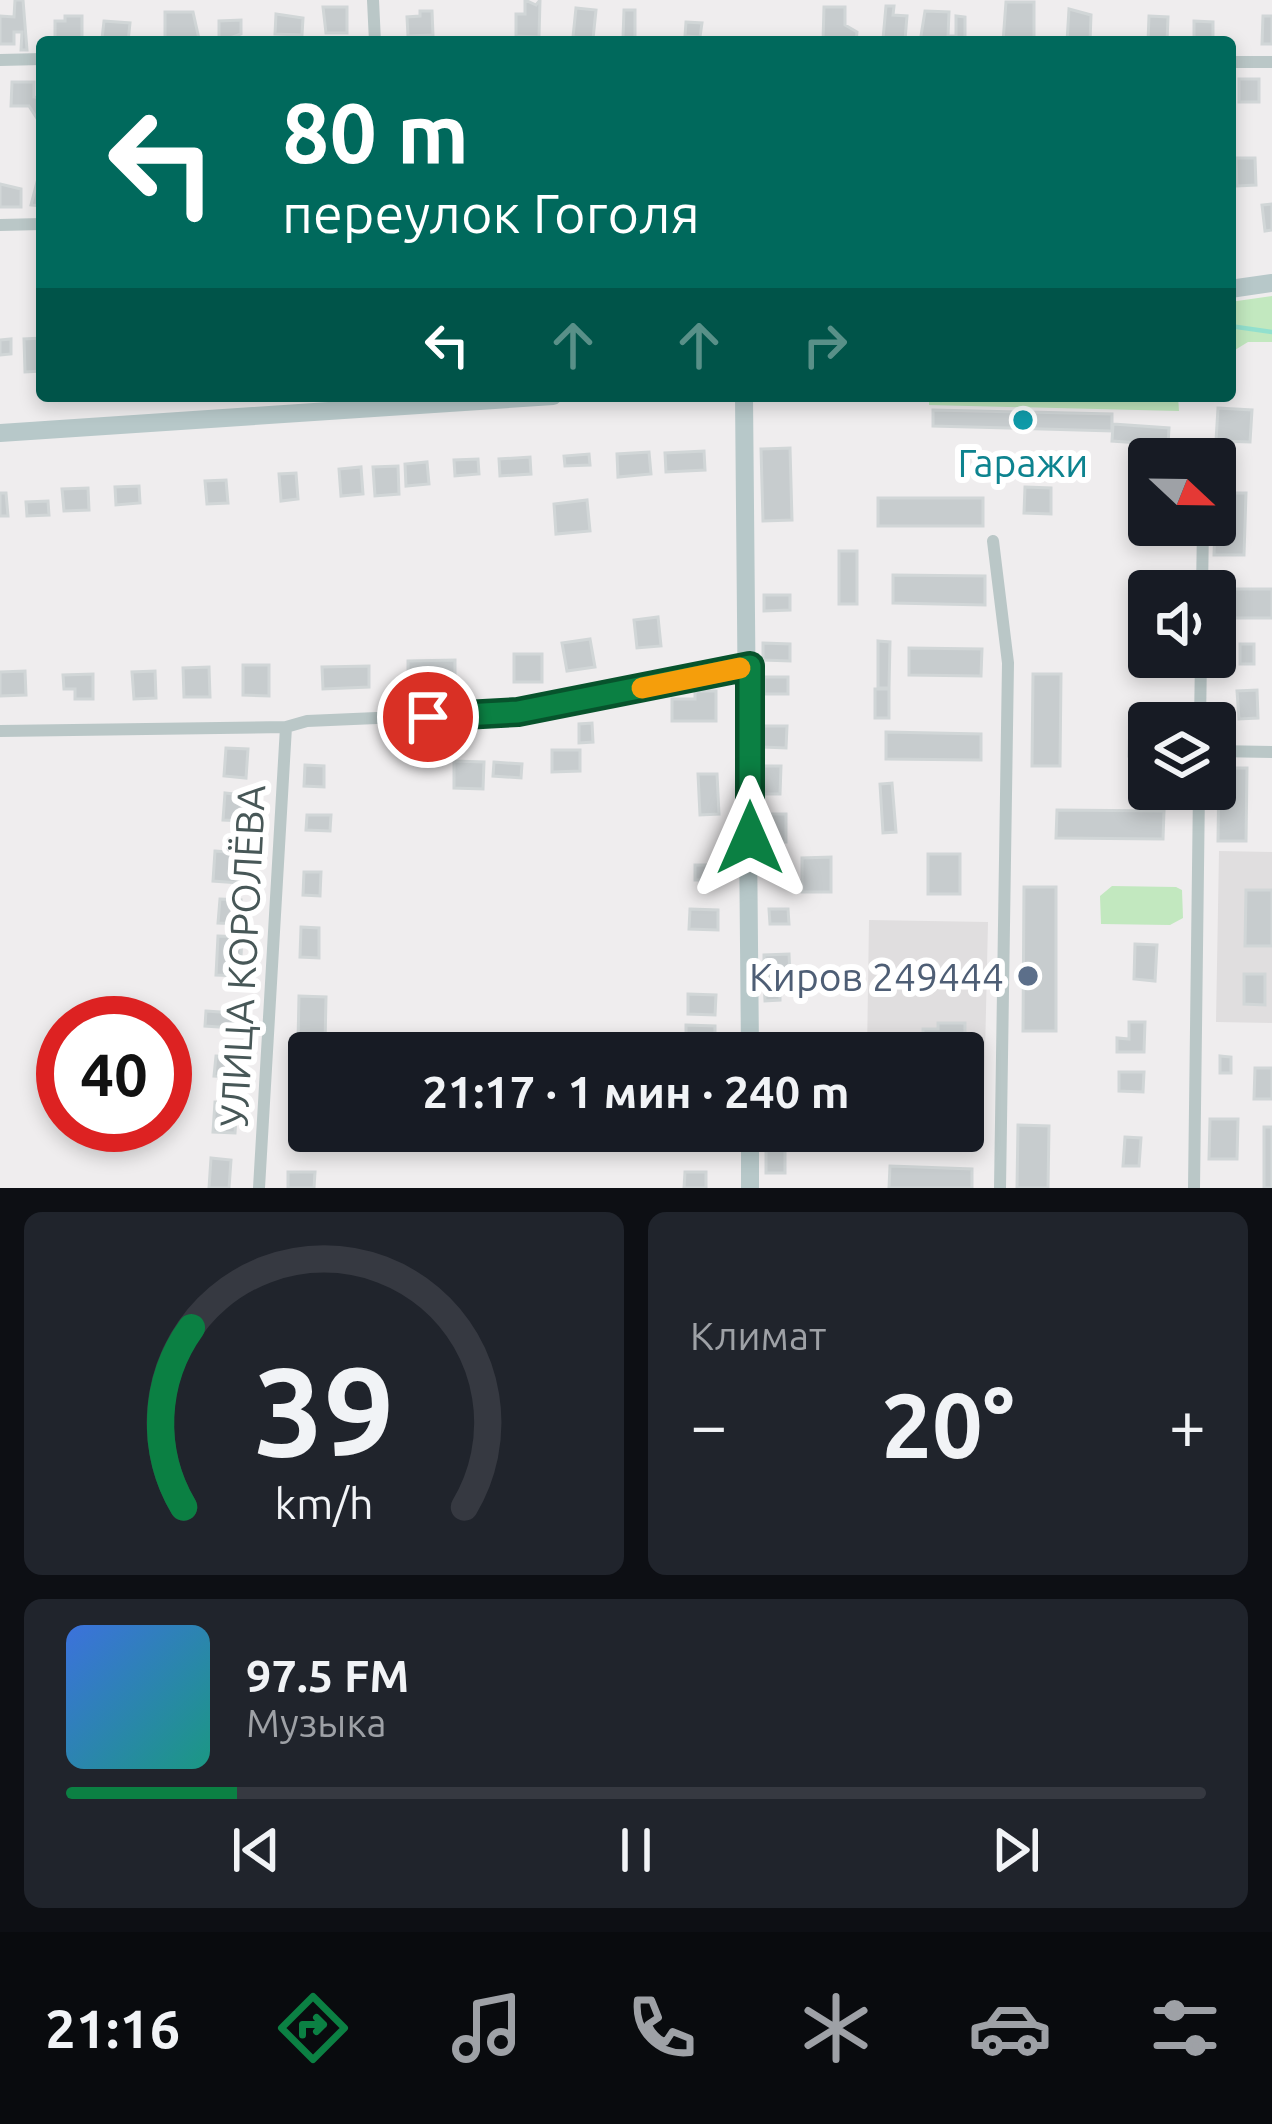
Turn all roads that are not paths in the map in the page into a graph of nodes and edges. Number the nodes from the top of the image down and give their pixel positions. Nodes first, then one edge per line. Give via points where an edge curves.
1 (374, 0) edge
2 (375, 36) edge
3 (36, 59) edge
4 (0, 60) edge
5 (1236, 62) edge
6 (1272, 62) edge
7 (36, 224) edge
8 (0, 225) edge
9 (1272, 283) edge
10 (1236, 289) edge
11 (382, 402) edge
12 (743, 402) edge
13 (0, 433) edge
14 (993, 541) dead end
15 (750, 666) junction
16 (286, 727) junction
17 (0, 731) edge
18 (1236, 751) edge
19 (1272, 752) edge
20 (1199, 810) edge
21 (750, 1032) edge
22 (750, 1152) edge
23 (259, 1188) edge
24 (750, 1188) edge
25 (1000, 1188) edge
26 (1194, 1188) edge

1 - 2 street
3 - 4 street
5 - 6 street
7 - 8 street
9 - 10 street
11 - 13 street
12 - 15 street
14 - 25 street via 1008,676
15 - 16 street via 518,712
15 - 21 street
16 - 17 street
16 - 23 street, УЛИЦА КОРОЛЁВА
18 - 19 street
20 - 26 street
22 - 24 street

